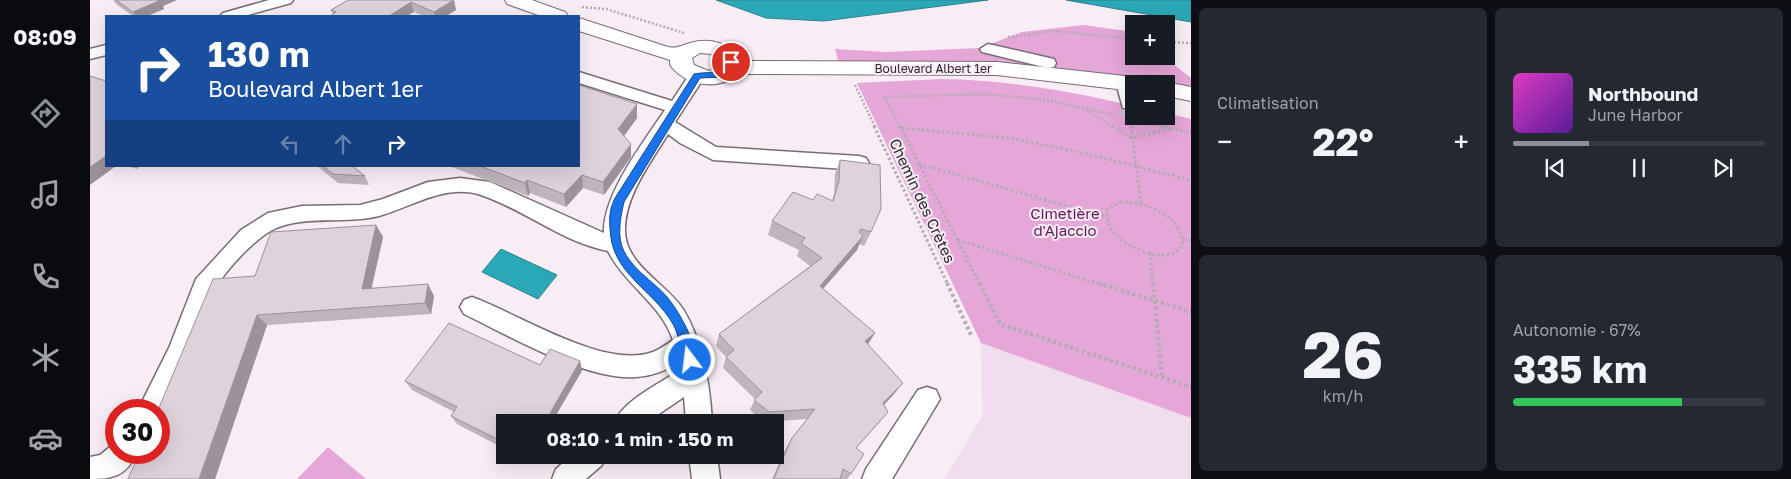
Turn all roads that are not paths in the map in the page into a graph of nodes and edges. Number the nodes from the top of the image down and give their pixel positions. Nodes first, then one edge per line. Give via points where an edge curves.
1 (286, 0) edge
2 (514, 0) edge
3 (241, 9) edge
4 (230, 15) edge
5 (555, 15) edge
6 (580, 17) edge
7 (988, 49) road end
8 (105, 50) edge
9 (90, 54) edge
10 (682, 56) junction
11 (1048, 63) dead end
12 (730, 67) junction
13 (697, 76) junction
14 (580, 77) edge
15 (1175, 91) edge
16 (1191, 94) edge
17 (1125, 104) edge
18 (676, 108) junction
19 (666, 124) junction
20 (859, 163) edge
21 (616, 244) junction
22 (472, 307) dead end
23 (688, 344) junction
24 (694, 375) junction
25 (156, 399) edge
26 (927, 399) dead end
27 (637, 414) edge
28 (698, 414) edge
29 (110, 464) edge
30 (704, 464) edge
31 (90, 471) edge
32 (706, 479) edge
33 (876, 479) edge

1 - 3 street
2 - 5 main road
3 - 4 street
6 - 10 main road via 664,53
7 - 11 street
8 - 9 street
10 - 12 main road via 690,49 713,47 726,53
10 - 13 main road via 681,65
12 - 13 main road, Boulevard Albert 1er via 721,75
12 - 17 main road, Boulevard Albert 1er via 979,68 1049,73
13 - 18 street
14 - 18 street
15 - 16 main road
18 - 19 street
19 - 20 street via 713,153
19 - 21 street via 619,201 614,223
21 - 23 street via 635,274 673,314
21 - 25 street via 594,240 483,187 460,185 428,189 360,214 302,214 274,219 248,236 204,286 180,351
22 - 23 street via 588,359 622,367 654,363
23 - 24 street
24 - 27 street
24 - 28 street
26 - 33 street
29 - 31 street
30 - 32 street

